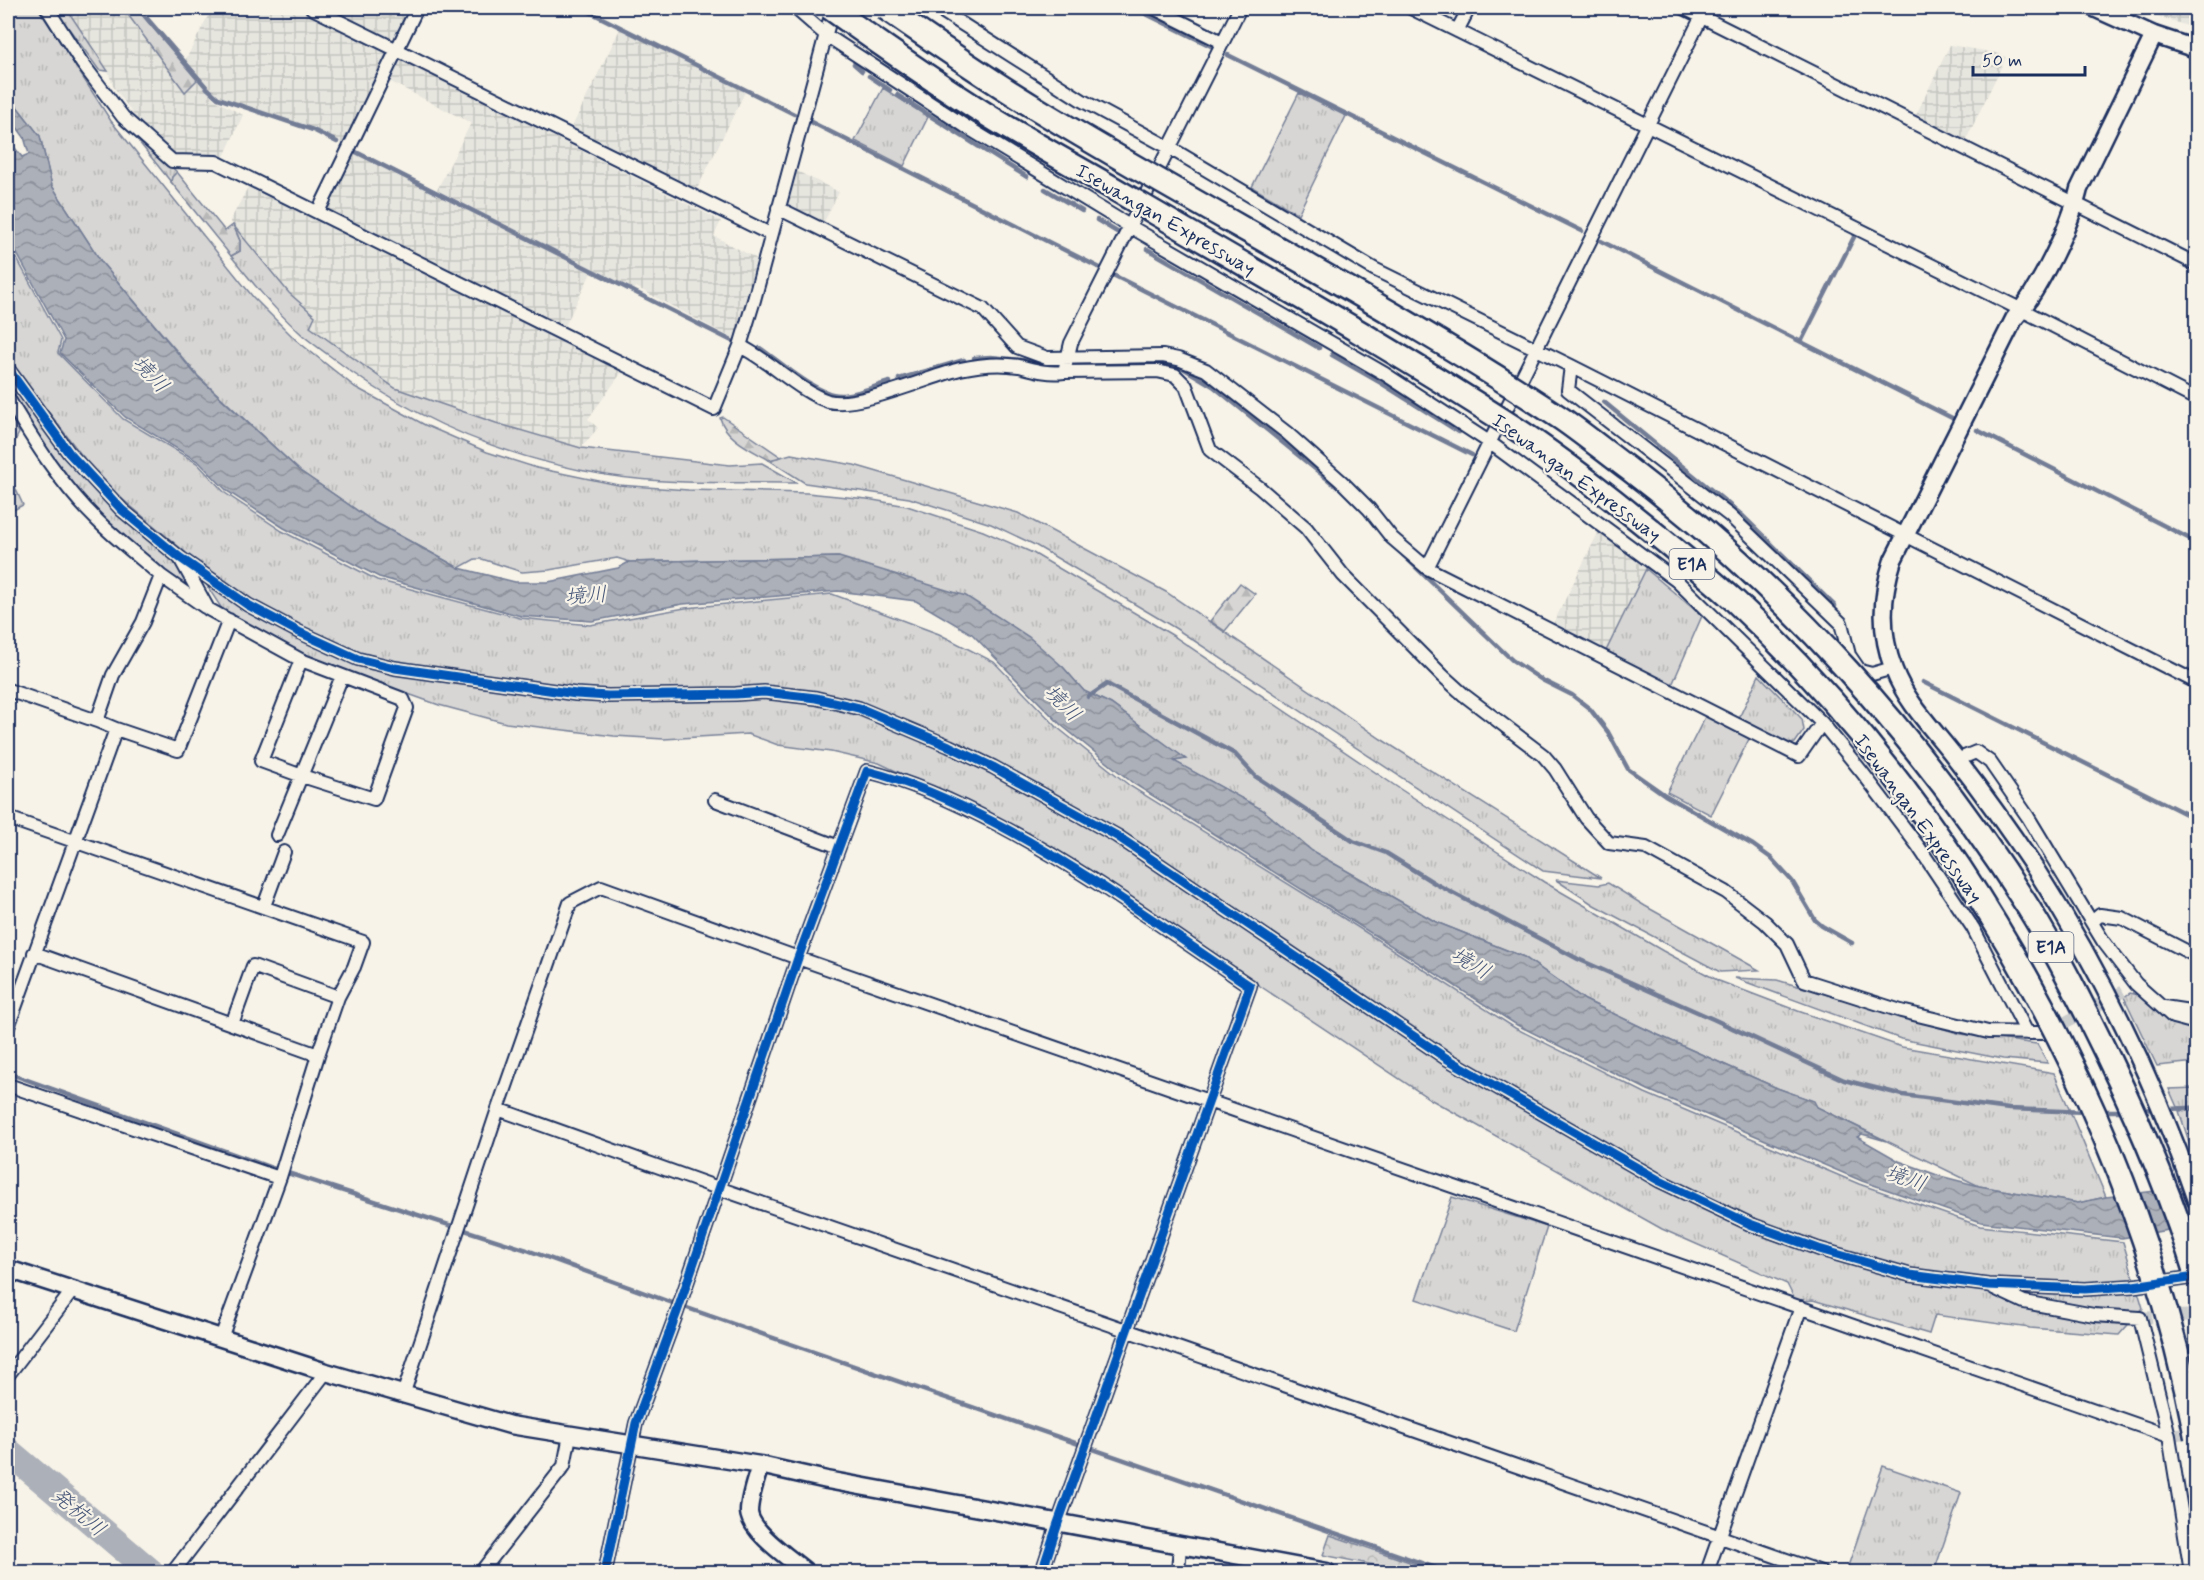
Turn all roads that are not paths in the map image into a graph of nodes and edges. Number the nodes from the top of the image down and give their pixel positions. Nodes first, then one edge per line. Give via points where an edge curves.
1 (47, 8) edge
2 (312, 8) edge
3 (417, 8) edge
4 (795, 8) edge
5 (832, 8) edge
6 (885, 8) edge
7 (938, 8) edge
8 (1154, 8) edge
9 (1240, 8) edge
10 (1412, 8) edge
11 (1469, 8) edge
12 (1684, 8) edge
13 (2094, 8) edge
14 (1704, 12) edge
15 (1458, 31) junction
16 (826, 35) junction
17 (2154, 35) junction
18 (1222, 42) junction
19 (2196, 49) edge
20 (396, 50) junction
21 (1647, 125) junction
22 (1170, 148) junction
23 (2076, 202) junction
24 (778, 208) junction
25 (318, 212) junction
26 (1131, 227) junction
27 (770, 234) junction
28 (2196, 264) edge
29 (2022, 310) junction
30 (740, 346) junction
31 (1535, 350) junction
32 (1066, 358) junction
33 (1571, 366) junction
34 (8, 369) edge
35 (1064, 372) junction
36 (8, 398) edge
37 (2196, 399) edge
38 (1489, 442) junction
39 (1906, 534) junction
40 (179, 556) junction
41 (1427, 568) junction
42 (161, 576) junction
43 (208, 609) junction
44 (228, 620) junction
45 (301, 660) junction
46 (1893, 668) junction
47 (342, 676) junction
48 (2196, 682) edge
49 (8, 690) edge
50 (97, 722) junction
51 (1822, 723) junction
52 (116, 729) junction
53 (1957, 760) junction
54 (302, 776) junction
55 (715, 800) dead end
56 (8, 818) edge
57 (277, 835) dead end
58 (76, 841) junction
59 (839, 847) junction
60 (284, 852) dead end
61 (264, 906) junction
62 (2093, 921) junction
63 (34, 953) junction
64 (2196, 956) edge
65 (798, 958) junction
66 (338, 997) junction
67 (2164, 1007) junction
68 (2196, 1012) edge
69 (2196, 1023) edge
70 (232, 1024) junction
71 (8, 1027) edge
72 (2027, 1033) junction
73 (2045, 1033) tunnel mouth
74 (318, 1055) junction
75 (8, 1085) edge
76 (1209, 1101) junction
77 (498, 1108) junction
78 (280, 1178) junction
79 (718, 1188) junction
80 (2196, 1200) edge
81 (8, 1269) edge
82 (2196, 1276) edge
83 (1988, 1285) junction
84 (73, 1290) junction
85 (1801, 1307) junction
86 (1128, 1332) junction
87 (221, 1338) junction
88 (326, 1372) junction
89 (8, 1374) edge
90 (402, 1395) junction
91 (570, 1435) junction
92 (2169, 1436) junction
93 (2196, 1437) edge
94 (632, 1444) junction
95 (760, 1466) junction
96 (1058, 1523) junction
97 (1719, 1538) junction
98 (1180, 1545) junction
99 (173, 1572) edge
100 (481, 1572) edge
101 (605, 1572) edge
102 (806, 1572) edge
103 (1042, 1572) edge
104 (1178, 1572) edge
105 (1327, 1572) edge
106 (1707, 1572) edge
107 (1821, 1572) edge
108 (2191, 1572) edge

1 - 25 street via 123,117 172,161 216,162
2 - 20 street
3 - 20 street
4 - 16 street
5 - 16 street
5 - 93 highway, Isewangan Expressway / E1A, bridge via 992,118 1430,374 1513,427 1677,551 1788,654 1882,761 1942,843 1995,923 2048,1015 2112,1155 2145,1240
6 - 82 highway, Isewangan Expressway / E1A, bridge via 1031,106 1432,337 1564,421 1704,528 1787,607 1889,717 2027,906 2076,992 2154,1155
7 - 22 street via 1083,100
8 - 18 street
9 - 18 street
10 - 15 street
11 - 15 street
12 - 14 street
13 - 17 street
14 - 21 street
14 - 23 street
15 - 21 street
16 - 24 street
16 - 26 street
17 - 19 street
17 - 23 street
18 - 22 street
20 - 25 street
20 - 27 street
21 - 29 street
21 - 31 street
22 - 26 street
22 - 31 street via 1374,269
23 - 28 street
23 - 29 street via 2068,225
24 - 27 street
24 - 32 street via 983,309 1017,347 1047,358
25 - 30 street via 714,409
26 - 32 street
26 - 38 street via 1384,374
27 - 30 street
29 - 37 street
29 - 39 street
30 - 35 street via 758,354 812,394 830,401 851,402 962,369 990,365
31 - 33 street
31 - 38 street
32 - 35 street
32 - 41 street via 1163,356 1206,370 1342,482 1392,538
33 - 39 street
33 - 46 street via 1568,390 1730,516 1841,623 1849,655 1860,671 1872,674
34 - 40 street via 69,453 122,510
35 - 72 street via 1157,371 1175,375 1186,386 1210,450 1306,528 1343,575 1443,676 1543,755 1586,818 1609,843 1646,849 1726,892 1787,944 1804,980 1966,1027
36 - 42 street via 64,483 98,521
38 - 41 street
38 - 51 street via 1677,582
39 - 46 street via 1886,581 1883,602
39 - 48 street
40 - 43 street
40 - 83 street via 248,605 289,627 358,659 394,668 576,694 764,692 826,700 870,712 993,767 1117,836 1446,1058 1660,1181 1750,1224 1819,1249 1911,1275
41 - 51 street via 1799,756
42 - 43 street
42 - 50 street via 143,622 113,675
43 - 44 street
44 - 45 street
44 - 52 street via 178,750
45 - 47 street
45 - 54 street via 261,761
46 - 53 street via 1906,693
47 - 54 street
47 - 54 street via 403,699 407,708 374,799
49 - 50 street
50 - 52 street
51 - 72 street via 1918,846 1972,928
52 - 58 street
53 - 62 street via 1976,752 1990,762
53 - 80 street via 2036,871 2099,980 2144,1070
54 - 57 street
55 - 59 street
56 - 58 street
58 - 61 street
58 - 63 street
59 - 65 street
59 - 76 street via 867,771 899,779 966,808 1049,852 1250,986
60 - 61 street
61 - 66 street via 363,942
62 - 64 street via 2100,915 2122,918
62 - 67 street via 2131,987
63 - 70 street
63 - 71 street
65 - 76 street
65 - 77 street via 601,887 570,903
65 - 79 street
66 - 70 street via 253,966
66 - 74 street
67 - 68 street
67 - 69 street via 2173,1017
70 - 74 street
72 - 73 street
74 - 78 street
75 - 78 street
76 - 85 street
76 - 86 street
77 - 79 street
77 - 90 street
78 - 87 street
79 - 86 street
79 - 94 street
81 - 84 street
82 - 83 street via 2085,1289
83 - 92 street via 2024,1302 2094,1315 2140,1318
84 - 87 street
84 - 89 street
85 - 92 street
85 - 97 street
86 - 96 street
86 - 97 street
87 - 88 street
88 - 90 street
88 - 99 street
90 - 91 street via 510,1425
91 - 94 street
91 - 100 street via 564,1466
92 - 108 street
94 - 95 street
94 - 101 street
95 - 96 street
95 - 102 street via 750,1520
96 - 98 street
96 - 103 street
97 - 106 street
97 - 107 street
98 - 104 street
98 - 105 street

